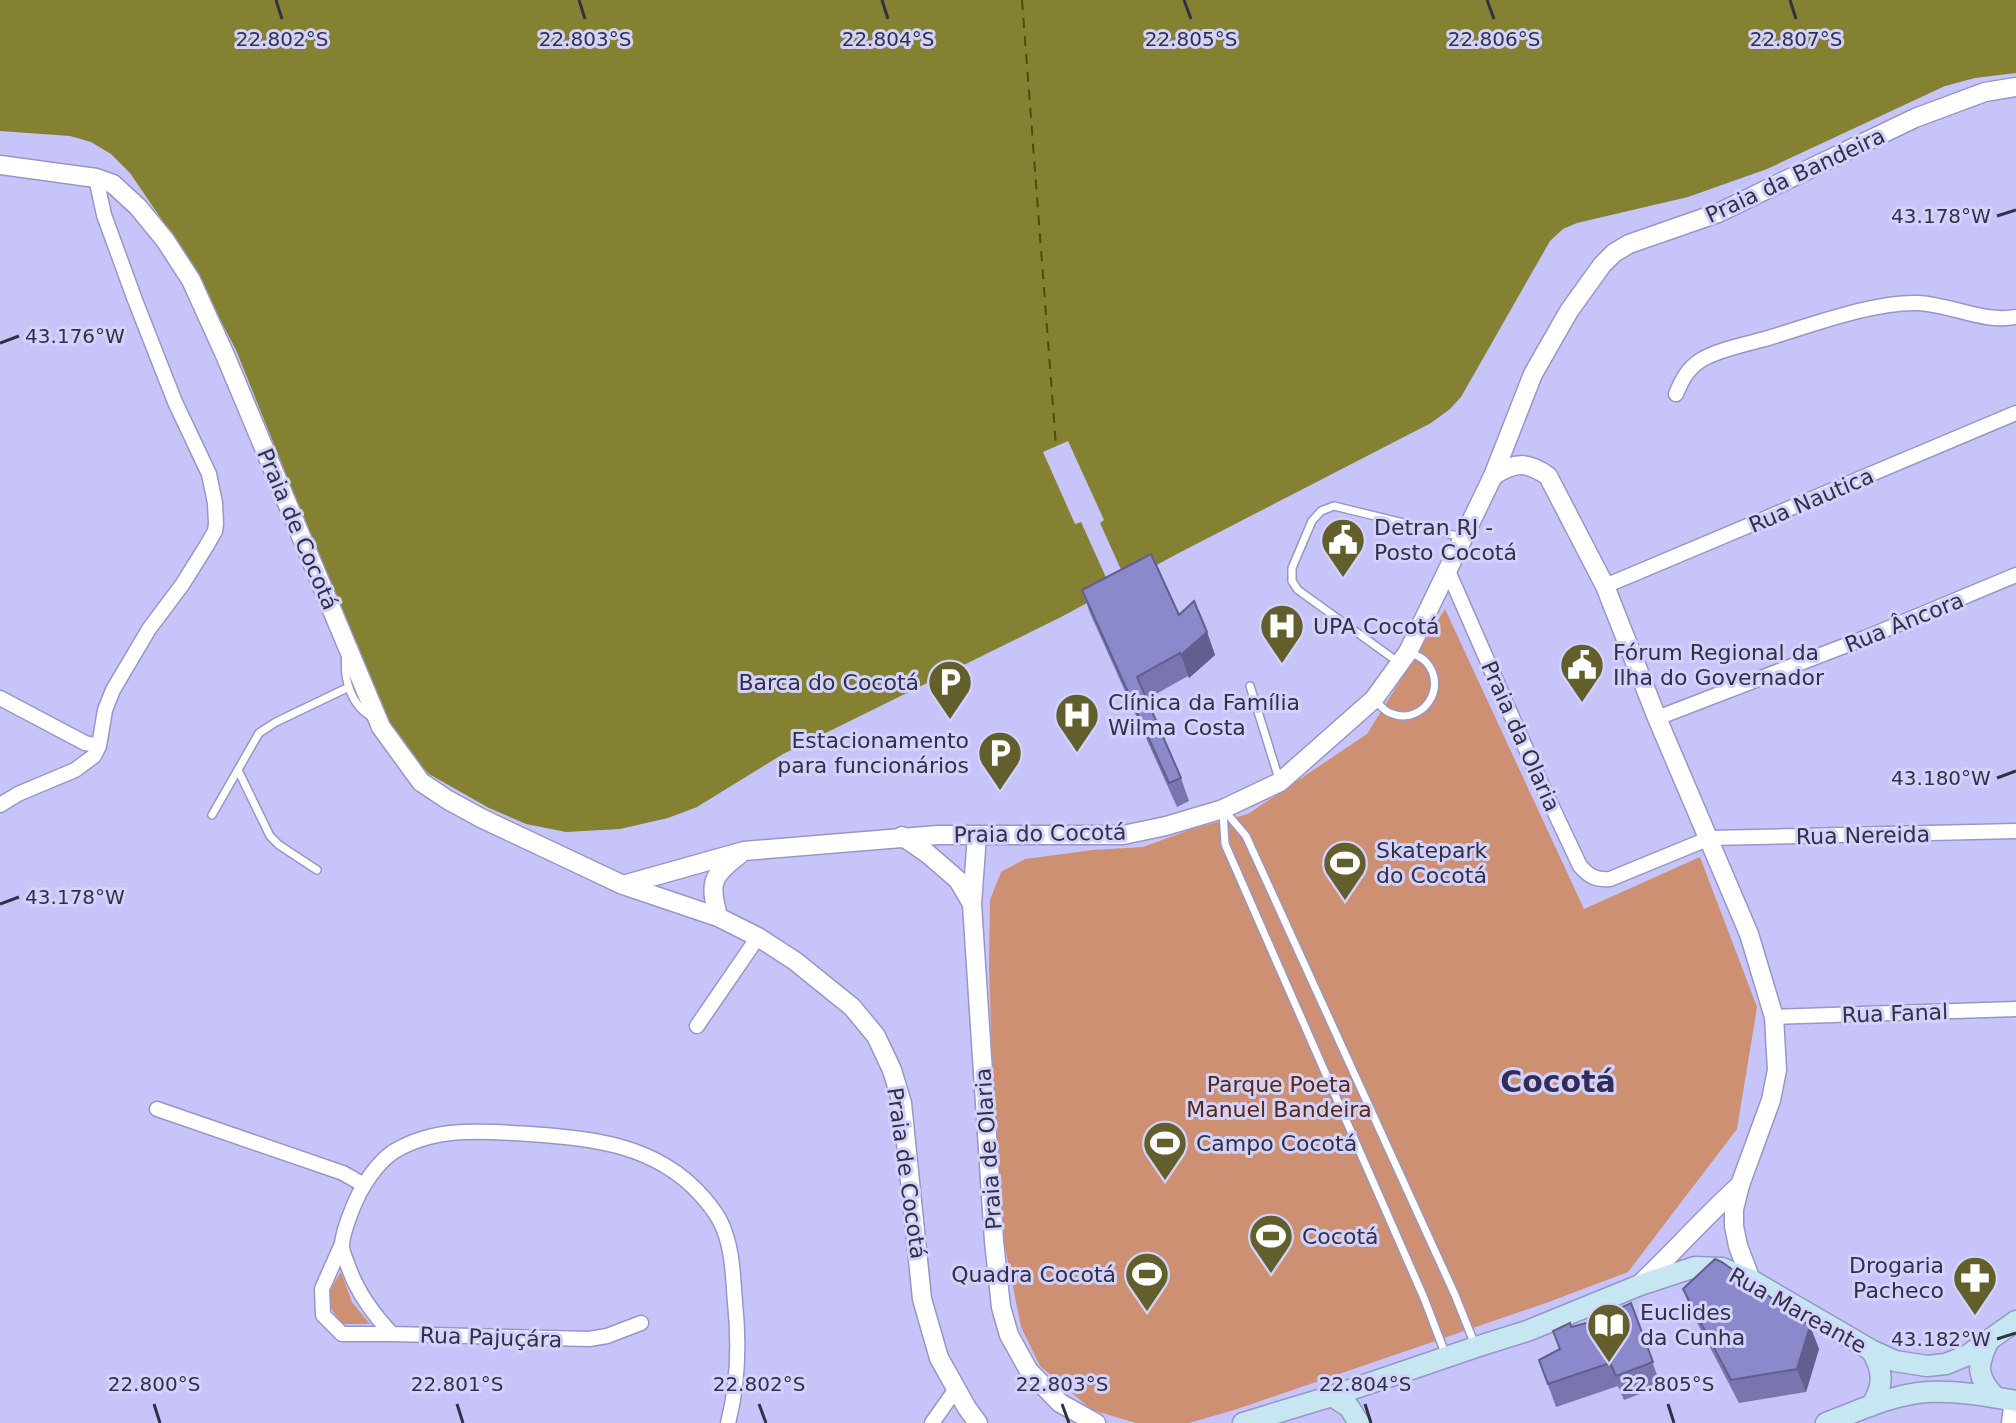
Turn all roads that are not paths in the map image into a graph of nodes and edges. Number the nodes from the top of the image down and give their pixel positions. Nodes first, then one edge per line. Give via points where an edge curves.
1 (2016, 87) edge
2 (0, 165) edge
3 (96, 178) junction
4 (2016, 317) edge
5 (1676, 394) dead end
6 (2016, 413) edge
7 (1493, 476) junction
8 (1463, 537) junction
9 (1448, 571) junction
10 (2016, 575) edge
11 (1605, 586) junction
12 (348, 650) junction
13 (1404, 657) junction
14 (1250, 686) dead end
15 (349, 687) junction
16 (0, 698) edge
17 (1374, 699) junction
18 (1657, 718) junction
19 (378, 720) junction
20 (99, 746) junction
21 (238, 770) junction
22 (1280, 782) junction
23 (0, 805) edge
24 (1223, 809) junction
25 (212, 815) dead end
26 (2016, 831) edge
27 (977, 835) junction
28 (902, 836) junction
29 (1710, 838) junction
30 (744, 851) junction
31 (317, 870) dead end
32 (655, 876) junction
33 (623, 885) junction
34 (656, 896) junction
35 (972, 904) junction
36 (718, 917) junction
37 (758, 937) junction
38 (2016, 1009) edge
39 (1774, 1017) junction
40 (697, 1026) dead end
41 (157, 1109) dead end
42 (364, 1185) junction
43 (1740, 1185) junction
44 (341, 1246) junction
45 (1751, 1280) junction
46 (1640, 1285) junction
47 (2016, 1321) edge
48 (641, 1323) dead end
49 (392, 1334) junction
50 (1988, 1342) junction
51 (1476, 1347) junction
52 (1871, 1350) junction
53 (1447, 1357) junction
54 (956, 1389) junction
55 (1332, 1396) junction
56 (2008, 1399) edge
57 (1871, 1406) junction
58 (973, 1416) edge
59 (728, 1423) edge
60 (932, 1423) edge
61 (1096, 1423) edge
62 (1243, 1423) edge
63 (1359, 1423) edge
64 (1826, 1423) edge
65 (2009, 1423) edge

1 - 7 street, Praia da Bandeira via 1985,92 1915,118 1718,213 1614,253 1587,285 1533,374
2 - 3 street, Praia de Cocotá
3 - 12 street, Praia de Cocotá via 113,184 138,207 191,280
3 - 20 street via 135,300 209,474 216,517 207,545 113,690
4 - 5 street via 1920,303 1861,311 1702,359 1683,376
6 - 11 street, Rua Nautica
7 - 8 street
7 - 11 street via 1517,465 1548,476
8 - 9 street
8 - 13 lane via 1334,506 1312,521 1292,568 1298,590
9 - 13 street, Praia do Cocotá
9 - 29 street, Praia da Olaria via 1540,781 1589,876 1610,879
10 - 18 street, Rua Âncora
11 - 18 street
12 - 15 lane
12 - 19 street, Praia de Cocotá
13 - 17 street, Praia do Cocotá
13 - 17 lane via 1425,660 1435,676 1434,695 1423,710 1406,717 1387,713
14 - 22 lane
15 - 19 lane via 365,714
15 - 21 lane via 267,727
16 - 20 street
17 - 22 street, Praia do Cocotá
18 - 29 street
19 - 33 street, Praia de Cocotá via 421,782 481,818
20 - 23 street via 86,764
21 - 25 lane
21 - 31 lane via 270,836
22 - 24 street, Praia do Cocotá
24 - 27 street, Praia do Cocotá via 1123,835
24 - 51 lane via 1246,836
24 - 53 lane via 1225,844
26 - 29 street, Rua Nereida
27 - 28 street, Praia do Cocotá
27 - 35 street, Praia de Olaria
28 - 30 street, Praia do Cocotá
28 - 35 street via 958,880
29 - 39 street via 1749,934
30 - 32 street, Praia do Cocotá
30 - 36 street via 716,878 712,891
32 - 33 street, Praia do Cocotá
32 - 34 street via 651,889
33 - 34 street, Praia de Cocotá
34 - 36 street, Praia de Cocotá
35 - 61 street, Praia de Olaria via 1001,1307 1029,1371 1060,1403
36 - 37 street, Praia de Cocotá
37 - 40 street
37 - 54 street, Praia de Cocotá via 852,1007 876,1036 892,1070 902,1103 922,1299 939,1358
38 - 39 street, Rua Fanal
39 - 43 street via 1777,1070 1771,1100
41 - 42 street via 343,1173
42 - 44 street, Rua Pajuçára
42 - 59 street, Rua Pajuçára via 392,1153 449,1133 562,1136 616,1144 662,1162 686,1178 724,1230 737,1324
43 - 45 street via 1734,1226
43 - 46 street
44 - 49 street, Rua Pajuçára via 361,1295
44 - 49 street, Rua Pajuçára via 322,1289 323,1315 342,1334
45 - 46 main road, Rua Mareante via 1709,1267
45 - 52 main road, Rua Mareante
46 - 51 main road, Rua Mareante
47 - 50 main road, Rua Mareante
48 - 49 street, Rua Pajuçára via 589,1339
50 - 52 main road, Rua Mareante via 1946,1364 1927,1366
50 - 56 main road via 1980,1374 1985,1384
51 - 53 main road, Rua Mareante
52 - 57 main road via 1881,1384
53 - 55 main road, Rua Mareante
54 - 58 street, Praia de Cocotá
54 - 60 street
55 - 62 main road, Rua Mareante
55 - 63 main road via 1349,1407
56 - 57 main road via 1929,1391
56 - 65 street
57 - 64 main road

